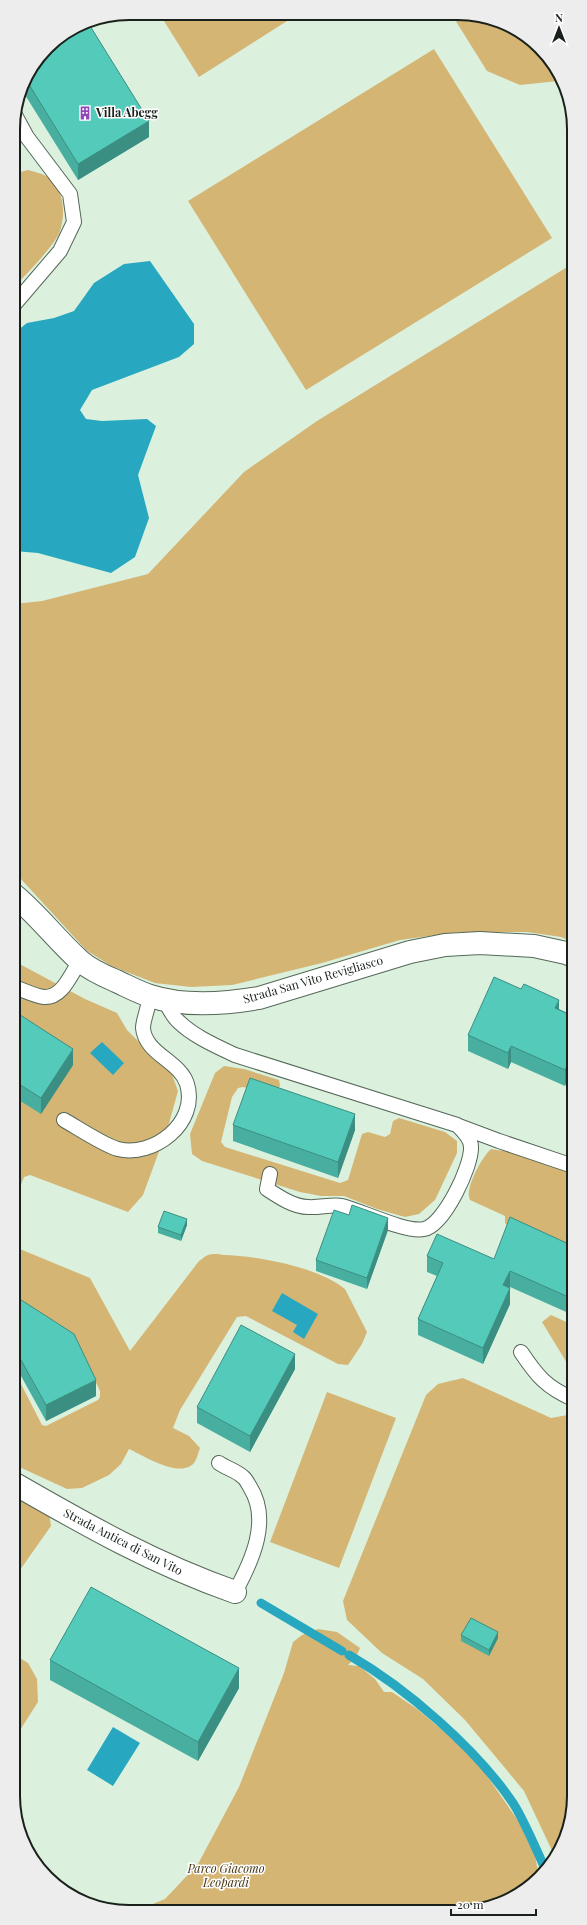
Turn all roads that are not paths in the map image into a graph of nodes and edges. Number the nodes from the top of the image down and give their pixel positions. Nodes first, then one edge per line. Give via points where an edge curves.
1 (20, 125) edge
2 (20, 298) edge
3 (20, 900) edge
4 (567, 953) edge
5 (80, 961) junction
6 (20, 990) edge
7 (157, 998) junction
8 (64, 1120) dead end
9 (457, 1125) junction
10 (567, 1164) edge
11 (270, 1174) dead end
12 (521, 1352) dead end
13 (567, 1396) edge
14 (219, 1463) dead end
15 (20, 1487) edge
16 (235, 1592) joint

1 - 2 lane via 27,138 70,194 74,222 60,251
3 - 5 street, Strada San Vito Revigliasco
4 - 7 street, Strada San Vito Revigliasco via 534,946 445,945 410,952 259,998 204,1003
5 - 6 lane via 66,983 54,995 44,997
5 - 7 street, Strada San Vito Revigliasco via 108,978
7 - 8 lane via 149,1008 143,1028 145,1038 183,1074 189,1097 187,1109 179,1126 159,1143 130,1151 116,1149
7 - 9 lane via 192,1032 235,1055
9 - 10 lane
9 - 11 lane via 467,1135 472,1146 469,1161 452,1201 433,1225 423,1230 400,1226 341,1206 306,1207 282,1199 267,1189
12 - 13 lane via 536,1375
14 - 16 lane via 244,1477 257,1497 261,1517 256,1545 246,1574
15 - 16 street, Strada Antica di San Vito via 131,1549 189,1576

